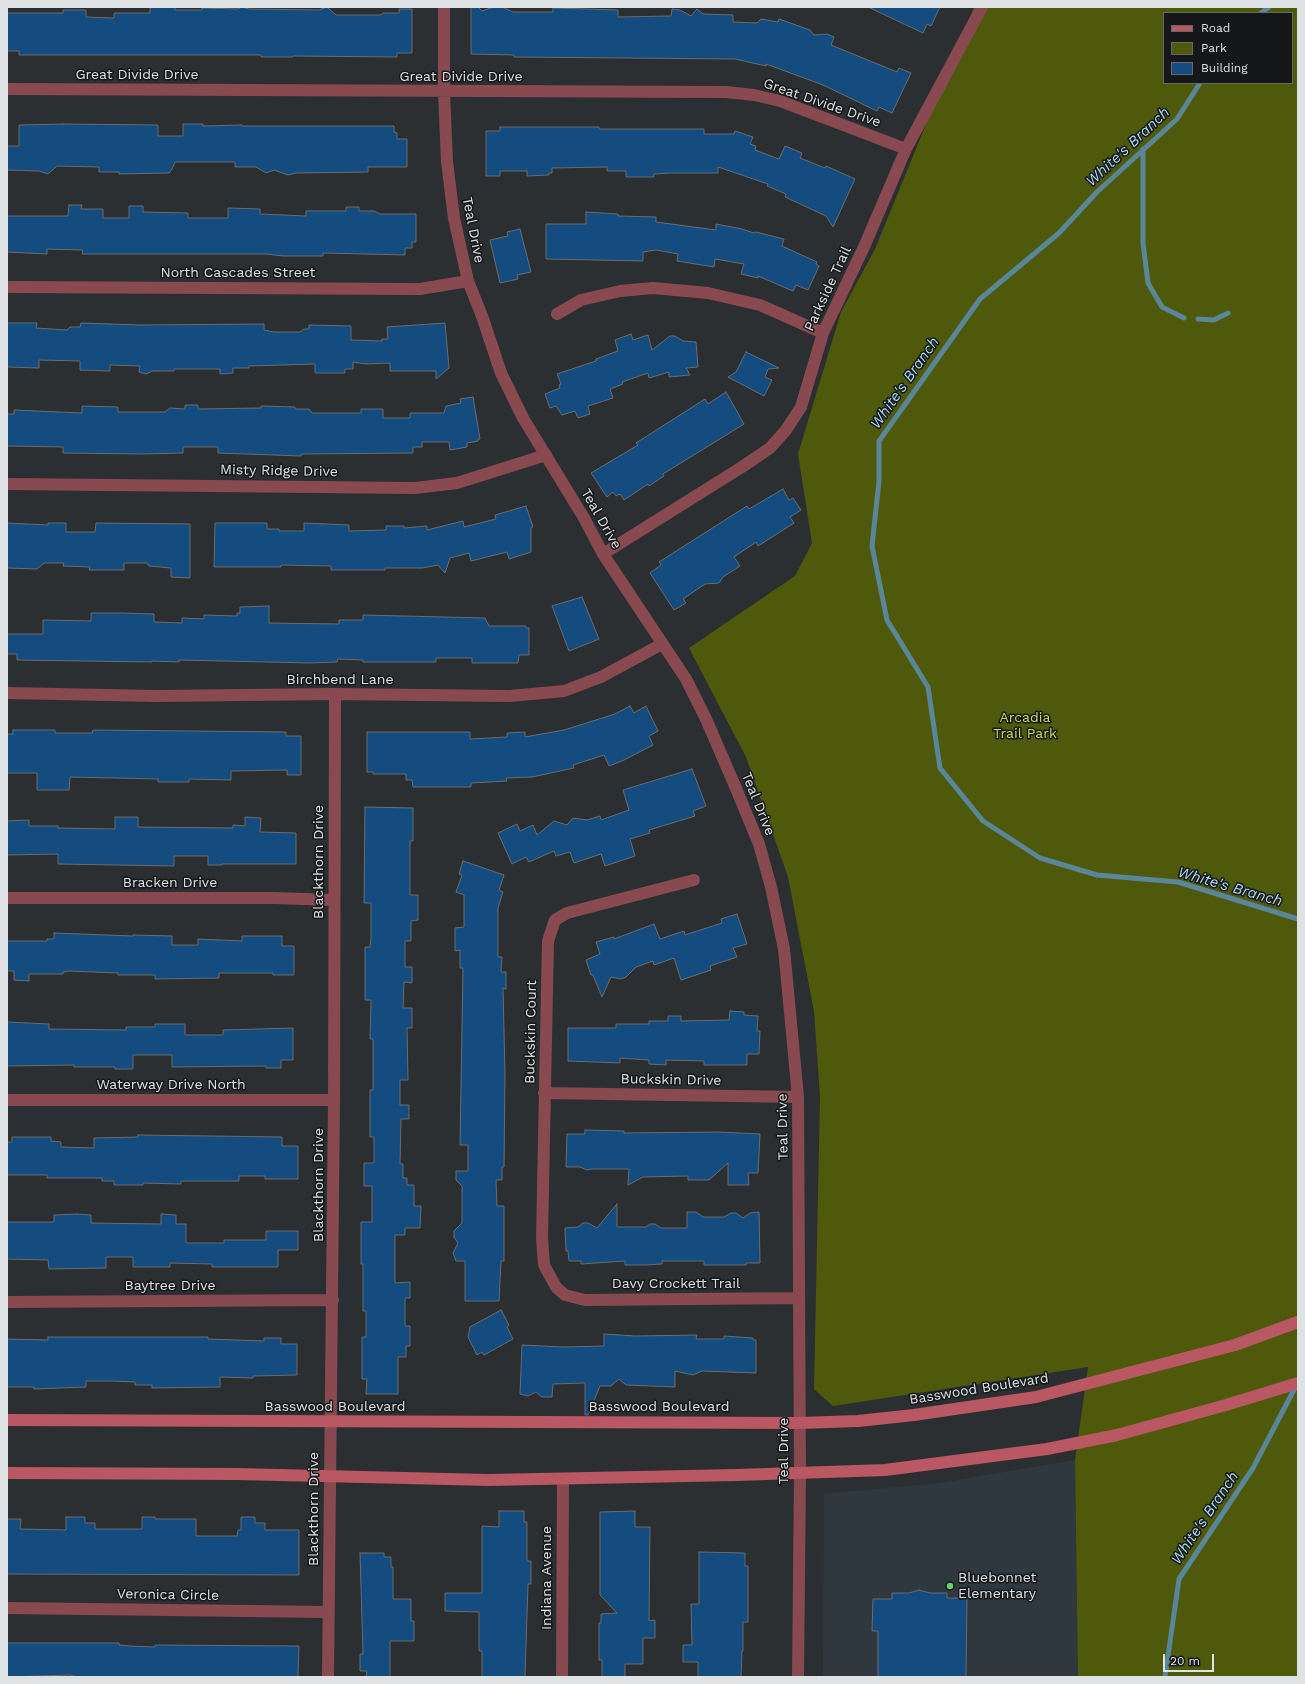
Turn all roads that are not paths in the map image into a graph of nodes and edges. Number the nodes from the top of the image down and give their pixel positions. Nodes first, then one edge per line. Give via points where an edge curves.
1 (444, 7) edge
2 (982, 7) edge
3 (7, 89) edge
4 (444, 92) junction
5 (906, 149) junction
6 (468, 282) junction
7 (7, 287) edge
8 (557, 314) dead end
9 (823, 333) junction
10 (546, 455) junction
11 (7, 484) edge
12 (603, 554) junction
13 (662, 644) junction
14 (7, 693) edge
15 (335, 694) junction
16 (694, 880) dead end
17 (7, 898) edge
18 (334, 900) junction
19 (544, 1093) junction
20 (798, 1097) junction
21 (7, 1100) edge
22 (334, 1100) junction
23 (556, 1287) joint
24 (799, 1298) junction
25 (333, 1300) junction
26 (7, 1302) edge
27 (1298, 1322) edge
28 (1298, 1383) edge
29 (7, 1420) edge
30 (330, 1422) junction
31 (799, 1423) junction
32 (7, 1473) edge
33 (800, 1473) junction
34 (329, 1476) junction
35 (563, 1479) junction
36 (7, 1608) edge
37 (328, 1612) junction
38 (328, 1677) edge
39 (562, 1677) edge
40 (798, 1677) edge

1 - 4 street, Teal Drive
2 - 5 street, Parkside Trail
3 - 4 street, Great Divide Drive
4 - 5 street, Great Divide Drive via 726,92 754,95 780,101
4 - 6 street, Teal Drive via 448,169 454,218
5 - 9 street, Parkside Trail via 864,247
6 - 7 street, North Cascades Street via 420,289
6 - 10 street, Teal Drive via 501,373 523,418
8 - 9 street via 581,300 620,291 653,288 708,293 760,305
9 - 12 street, Parkside Trail via 801,407 770,448
10 - 11 street, Misty Ridge Drive via 457,483 415,488
10 - 12 street, Teal Drive
12 - 13 street, Teal Drive
13 - 15 street, Birchbend Lane via 601,677 564,691 510,696
13 - 20 street, Teal Drive via 686,679 706,719 759,844 784,949
14 - 15 street, Birchbend Lane via 157,696
15 - 18 street, Blackthorn Drive
16 - 19 street, Buckskin Court via 567,913 555,920 548,942
17 - 18 street, Bracken Drive
18 - 22 street, Blackthorn Drive
19 - 20 street, Buckskin Drive
19 - 23 street, Buckskin Court via 542,1238 544,1265
20 - 24 street, Teal Drive
21 - 22 street, Waterway Drive North
22 - 25 street, Blackthorn Drive
23 - 24 street, Davy Crockett Trail via 565,1295 585,1300
24 - 31 street, Teal Drive
25 - 26 street, Baytree Drive
25 - 30 street, Blackthorn Drive
27 - 31 main road, Basswood Boulevard via 1235,1345 1029,1398 914,1415 858,1421
28 - 33 main road via 1117,1435 1047,1449 885,1470
29 - 30 main road, Basswood Boulevard
30 - 31 main road, Basswood Boulevard
30 - 34 street, Blackthorn Drive
31 - 33 street, Teal Drive
32 - 34 main road
33 - 35 main road
33 - 40 street, Teal Drive
34 - 35 main road
34 - 37 street, Blackthorn Drive
35 - 39 street, Indiana Avenue
36 - 37 street, Veronica Circle
37 - 38 street, Blackthorn Drive

